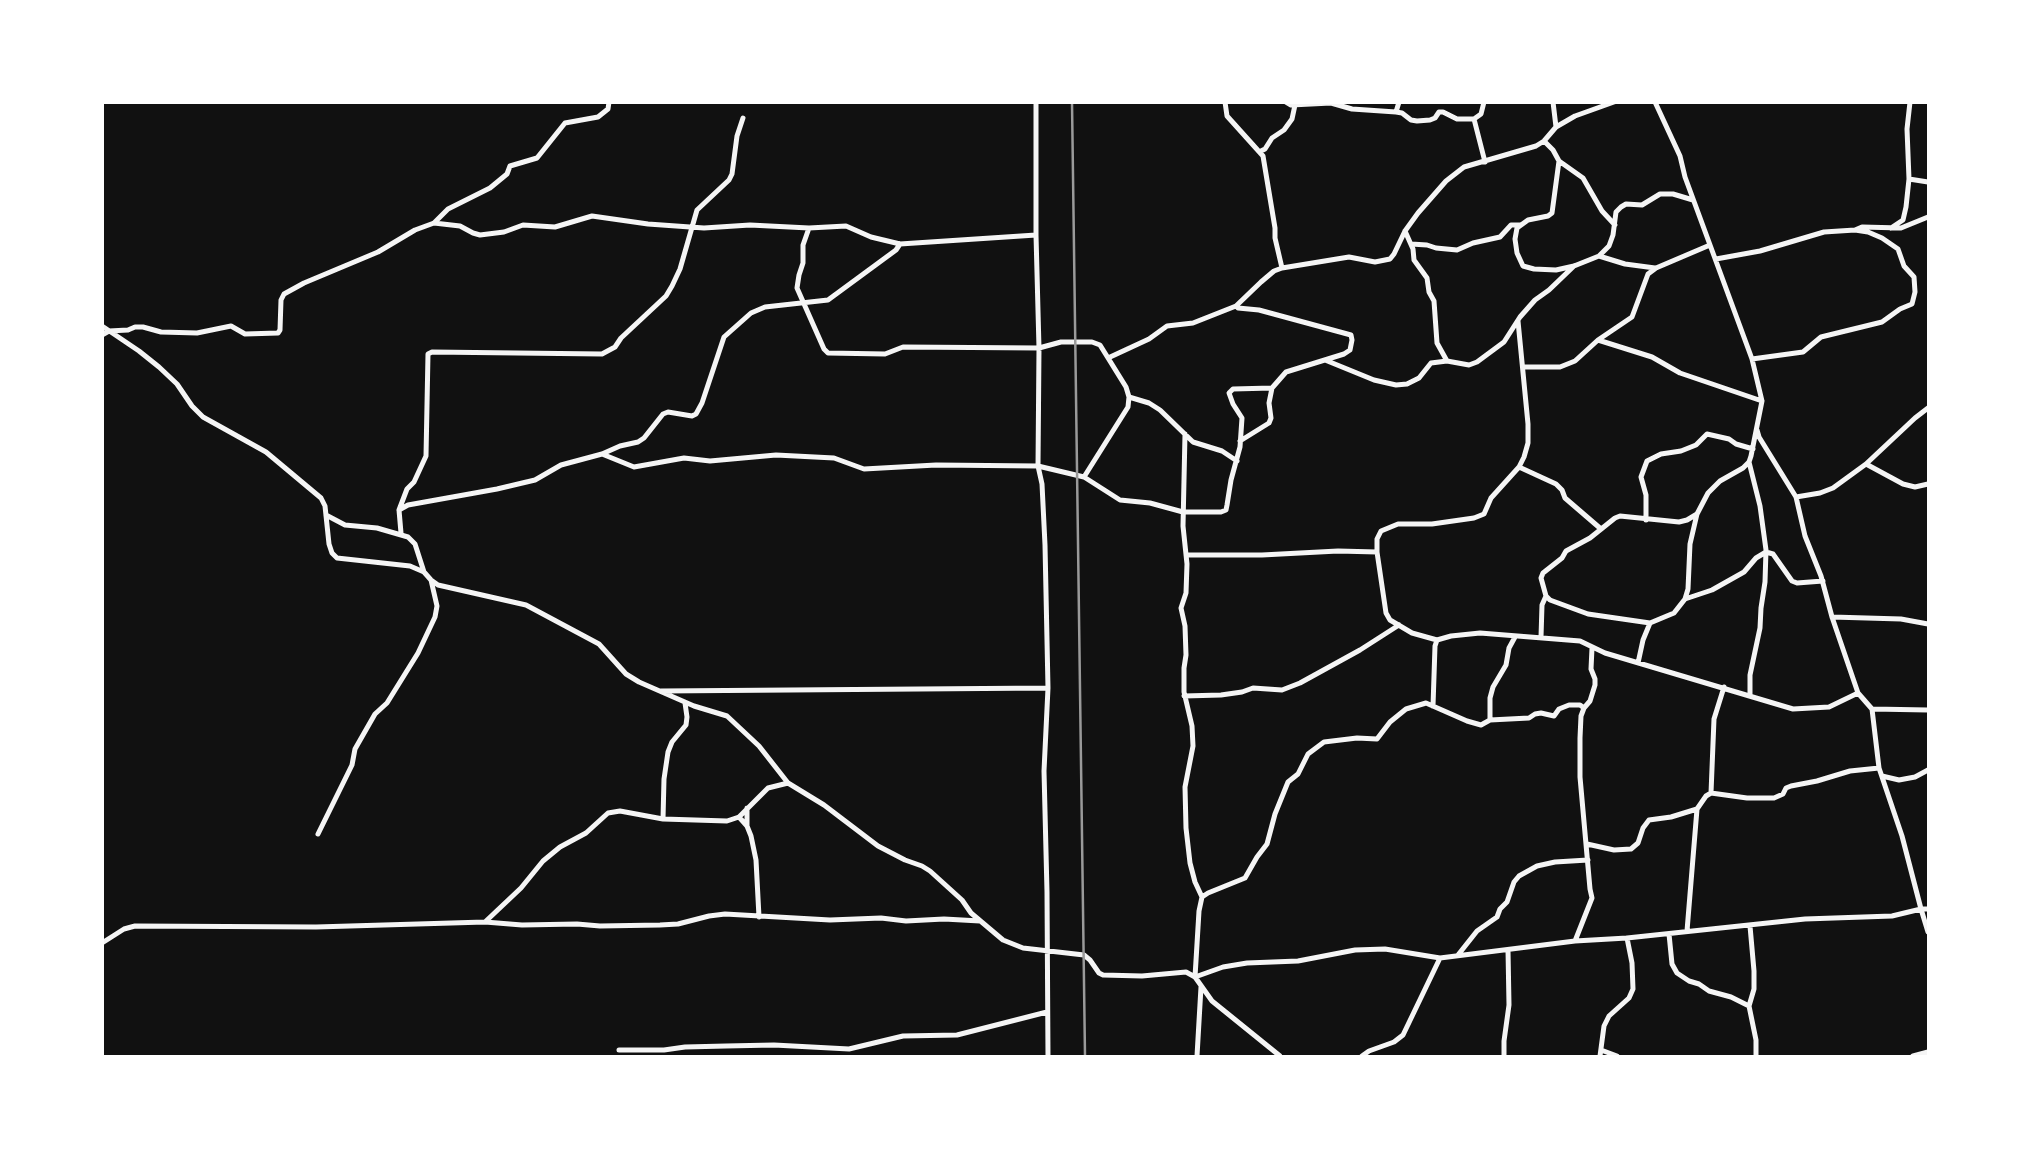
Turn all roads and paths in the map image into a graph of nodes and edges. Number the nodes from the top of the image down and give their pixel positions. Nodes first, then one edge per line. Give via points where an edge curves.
1 (610, 102) edge
2 (1036, 102) edge
3 (1225, 102) edge
4 (1286, 102) edge
5 (1399, 102) edge
6 (1484, 102) edge
7 (1553, 102) edge
8 (1614, 102) edge
9 (1655, 102) edge
10 (1910, 102) edge
11 (1295, 105) junction
12 (1396, 112) junction
13 (743, 118) dead end
14 (1474, 119) junction
15 (1556, 127) junction
16 (1544, 141) junction
17 (1261, 152) junction
18 (1559, 161) junction
19 (1485, 162) junction
20 (1909, 178) junction
21 (1928, 182) edge
22 (1693, 200) junction
23 (1928, 217) edge
24 (434, 223) junction
25 (1520, 225) junction
26 (1614, 225) junction
27 (691, 226) junction
28 (809, 228) junction
29 (1891, 228) junction
30 (1854, 230) junction
31 (1405, 231) junction
32 (1036, 235) junction
33 (900, 244) junction
34 (1411, 244) junction
35 (1710, 245) junction
36 (1599, 256) junction
37 (1716, 259) junction
38 (1574, 266) junction
39 (1282, 268) junction
40 (1656, 268) junction
41 (804, 304) junction
42 (1236, 306) junction
43 (1518, 321) junction
44 (102, 326) edge
45 (110, 331) junction
46 (102, 335) edge
47 (1598, 340) junction
48 (1039, 348) junction
49 (1108, 358) junction
50 (1752, 359) junction
51 (1325, 360) junction
52 (1447, 361) junction
53 (1522, 367) junction
54 (1272, 388) junction
55 (1129, 396) junction
56 (1762, 401) junction
57 (1928, 408) edge
58 (1757, 430) junction
59 (1185, 434) junction
60 (1240, 441) junction
61 (1753, 449) junction
62 (602, 454) junction
63 (1237, 461) junction
64 (1749, 462) junction
65 (1866, 464) junction
66 (1038, 466) junction
67 (1519, 467) junction
68 (1084, 477) junction
69 (1928, 484) edge
70 (1796, 497) junction
71 (399, 510) junction
72 (1183, 512) junction
73 (1697, 514) junction
74 (326, 515) junction
75 (1646, 520) junction
76 (1601, 530) junction
77 (401, 534) junction
78 (1377, 552) junction
79 (1766, 552) junction
80 (1186, 555) junction
81 (424, 572) junction
82 (431, 580) junction
83 (1823, 581) junction
84 (1546, 596) junction
85 (1685, 599) junction
86 (1832, 617) junction
87 (1650, 623) junction
88 (1928, 624) edge
89 (1399, 626) junction
90 (1515, 637) junction
91 (1541, 637) junction
92 (1437, 640) junction
93 (1592, 648) junction
94 (1605, 653) junction
95 (1592, 659) junction
96 (1638, 663) junction
97 (1048, 688) junction
98 (1724, 688) junction
99 (658, 691) junction
100 (1858, 693) junction
101 (1184, 696) junction
102 (1750, 696) junction
103 (685, 703) junction
104 (1432, 706) junction
105 (1584, 708) junction
106 (1872, 709) junction
107 (1928, 710) edge
108 (1490, 720) junction
109 (1879, 768) junction
110 (1928, 770) edge
111 (1882, 776) junction
112 (788, 783) junction
113 (1711, 793) junction
114 (747, 808) junction
115 (1697, 809) junction
116 (739, 817) junction
117 (663, 819) junction
118 (747, 826) junction
119 (318, 834) dead end
120 (1587, 844) junction
121 (1588, 860) junction
122 (1202, 897) junction
123 (1920, 909) junction
124 (1928, 909) edge
125 (759, 917) junction
126 (980, 921) junction
127 (485, 922) junction
128 (1750, 926) junction
129 (1687, 931) junction
130 (1928, 932) edge
131 (1669, 934) junction
132 (1627, 938) junction
133 (1575, 941) junction
134 (102, 943) edge
135 (1508, 950) junction
136 (1048, 951) junction
137 (1458, 955) junction
138 (1440, 958) junction
139 (1195, 977) junction
140 (1201, 986) junction
141 (1749, 1006) junction
142 (1047, 1012) junction
143 (619, 1050) dead end
144 (1601, 1050) junction
145 (1928, 1052) edge
146 (1048, 1056) edge
147 (1197, 1056) edge
148 (1280, 1056) edge
149 (1362, 1056) edge
150 (1504, 1056) edge
151 (1600, 1056) edge
152 (1617, 1056) edge
153 (1756, 1056) edge
154 (1913, 1056) edge

1 - 24 street via 608,109 598,117 565,123 537,158 510,166 507,174 490,188 448,210
2 - 32 street
3 - 17 street via 1227,116
4 - 11 street
5 - 12 street
6 - 14 street via 1481,114
7 - 15 street
8 - 15 street via 1575,116
9 - 22 street via 1680,156
10 - 20 street via 1906,129
11 - 12 street via 1331,103 1352,109
11 - 17 street via 1292,119
12 - 14 street via 1417,121 1435,118 1439,112 1456,119
13 - 27 street via 732,174 701,205
14 - 19 street
15 - 16 street
16 - 18 street
16 - 19 street
17 - 39 street
18 - 25 street via 1552,213
18 - 26 street via 1580,174
19 - 31 street via 1464,167 1446,181
20 - 21 street
20 - 29 street via 1903,220
22 - 26 street via 1660,194 1642,205 1626,204 1616,212
22 - 35 street
23 - 29 street via 1909,226
24 - 27 street via 460,226 480,235 504,232 523,225 555,227 592,216
24 - 45 street via 284,294 278,333 245,334 232,326 197,332 161,332 143,327
25 - 34 street via 1512,225 1500,237 1457,250
25 - 38 street via 1515,240 1523,266 1556,270
26 - 36 street via 1609,246
27 - 28 street
27 - 71 street via 680,269 666,296 608,352 428,354 426,456
28 - 33 street via 846,226 871,238
28 - 41 street via 803,245 798,288
29 - 30 street via 1869,226
30 - 37 street via 1824,232
30 - 50 street via 1882,238 1898,249 1904,266 1914,277 1912,304 1882,322 1821,337 1803,352
31 - 34 street
31 - 39 street via 1390,259 1348,257
32 - 33 street
32 - 48 street
33 - 41 street via 828,300
34 - 52 street via 1414,260 1427,278 1434,301 1436,343
35 - 37 street
35 - 40 street
36 - 38 street
36 - 40 street
37 - 50 street
38 - 43 street via 1535,300
39 - 42 street via 1274,271
40 - 47 street via 1648,274 1632,317
41 - 48 street via 828,352 885,354 903,347
41 - 62 street via 765,307 751,313 724,337 696,414 663,414 638,442
42 - 49 street via 1192,323 1167,326 1149,339
42 - 51 street via 1352,335 1350,350
43 - 52 street via 1504,342 1477,362 1469,365
43 - 53 street
44 - 45 street
45 - 46 street
45 - 74 street via 159,367 203,416 266,452 321,498
47 - 53 street via 1569,364
47 - 56 street via 1652,357 1673,370
48 - 49 street via 1061,342 1096,343
48 - 66 street
49 - 55 street
50 - 56 street
51 - 52 street via 1374,380 1396,385 1408,384 1419,378 1431,363
51 - 54 street via 1286,372
53 - 67 street via 1528,443
54 - 60 street via 1269,422
54 - 60 street via 1230,390 1233,404 1242,418
55 - 59 street via 1154,406
55 - 68 street via 1128,407
56 - 58 street
57 - 65 street
58 - 61 street
58 - 70 street
59 - 63 street via 1193,442 1222,451
59 - 72 street
60 - 63 street
61 - 64 street
61 - 75 street via 1740,446 1730,438 1707,434 1696,445 1647,461 1641,477 1646,495
62 - 66 street via 634,467 684,458 710,461 776,455 834,458 864,469 936,465
62 - 71 street via 561,466 535,480 414,502
63 - 72 street via 1226,510
64 - 73 street via 1708,493
64 - 79 street via 1760,506
65 - 69 street via 1915,488
65 - 70 street via 1833,488
66 - 68 street
66 - 97 street via 1042,484
67 - 76 street via 1556,484 1565,498
67 - 78 street via 1492,498 1484,514 1448,522 1387,527 1380,531
68 - 72 street via 1120,500 1150,503
70 - 83 street via 1805,536
71 - 77 street
72 - 80 street
73 - 75 street via 1679,522
73 - 85 street via 1690,544
74 - 77 street via 345,525
74 - 81 street via 329,544 337,558 397,564
75 - 76 street via 1620,516
76 - 84 street via 1566,551 1543,573 1540,578
77 - 81 street via 415,544
78 - 80 street
78 - 89 street via 1386,613
79 - 83 street via 1773,554 1792,581
79 - 85 street via 1739,575 1712,590
79 - 102 street
80 - 101 street via 1186,590 1181,608 1186,655
81 - 82 street
82 - 99 street via 526,604 599,644 626,674
82 - 119 street via 436,617 418,653 355,749 352,765
83 - 86 street
84 - 87 street via 1588,614
84 - 91 street via 1542,605
85 - 87 street via 1674,614
86 - 88 street via 1901,619
86 - 100 street
87 - 96 street
89 - 92 street
89 - 101 street via 1282,690 1253,688 1221,695
90 - 91 street
90 - 92 street via 1480,633
90 - 108 street via 1506,665 1493,687
91 - 93 street via 1580,641
92 - 104 street
93 - 94 street
93 - 95 street
94 - 95 street
94 - 96 street
95 - 105 street via 1595,685
96 - 98 street
97 - 99 street
97 - 136 street via 1044,771
98 - 102 street
98 - 113 street via 1714,719
99 - 103 street
100 - 102 street via 1830,707 1793,709
100 - 106 street
101 - 122 street via 1192,726 1193,746 1185,787 1186,834 1190,863
103 - 112 street via 727,716 759,746
103 - 117 street via 686,725 668,752
104 - 108 street via 1477,725
104 - 122 street via 1426,703 1406,709 1377,739 1332,740 1308,754 1298,774 1282,792 1267,844 1245,878
105 - 108 street via 1569,705 1554,716 1541,713 1529,718
105 - 120 street via 1580,726 1580,760
106 - 107 street
106 - 109 street
109 - 111 street
109 - 113 street via 1850,771 1791,786 1782,794 1766,799
110 - 111 street via 1916,777 1899,780
111 - 123 street via 1902,836
112 - 114 street via 768,788
112 - 126 street via 824,805 878,846 930,871
113 - 115 street
114 - 116 street
114 - 118 street
115 - 120 street via 1649,820 1638,843 1631,849 1614,850
115 - 129 street
116 - 117 street via 718,822
116 - 118 street
117 - 127 street via 620,811 608,813 586,833 543,861 522,888
118 - 125 street via 756,860
120 - 121 street
121 - 133 street via 1592,901
121 - 137 street via 1555,862 1519,876 1497,917 1477,931
122 - 139 street via 1198,911
123 - 124 street
123 - 128 street via 1892,916 1805,919
123 - 130 street
125 - 126 street
125 - 127 street via 725,914 660,926
126 - 136 street via 1013,945
127 - 134 street via 135,926
128 - 129 street
128 - 141 street via 1754,989
129 - 131 street
131 - 132 street
131 - 141 street via 1672,964 1677,973 1709,991
132 - 133 street
132 - 144 street via 1633,989 1629,998 1609,1016 1604,1026
133 - 135 street
135 - 137 street
135 - 150 street via 1509,1005
136 - 139 street via 1084,955 1103,975 1186,972
136 - 142 street
137 - 138 street
138 - 139 street via 1385,949 1355,950 1298,961 1247,963
138 - 149 street via 1403,1035
139 - 140 street
140 - 147 street
140 - 148 street via 1218,1007
141 - 153 street
142 - 143 street via 957,1035 902,1036 849,1049 686,1046 664,1050
142 - 146 street
144 - 151 street
144 - 152 street
145 - 154 street

